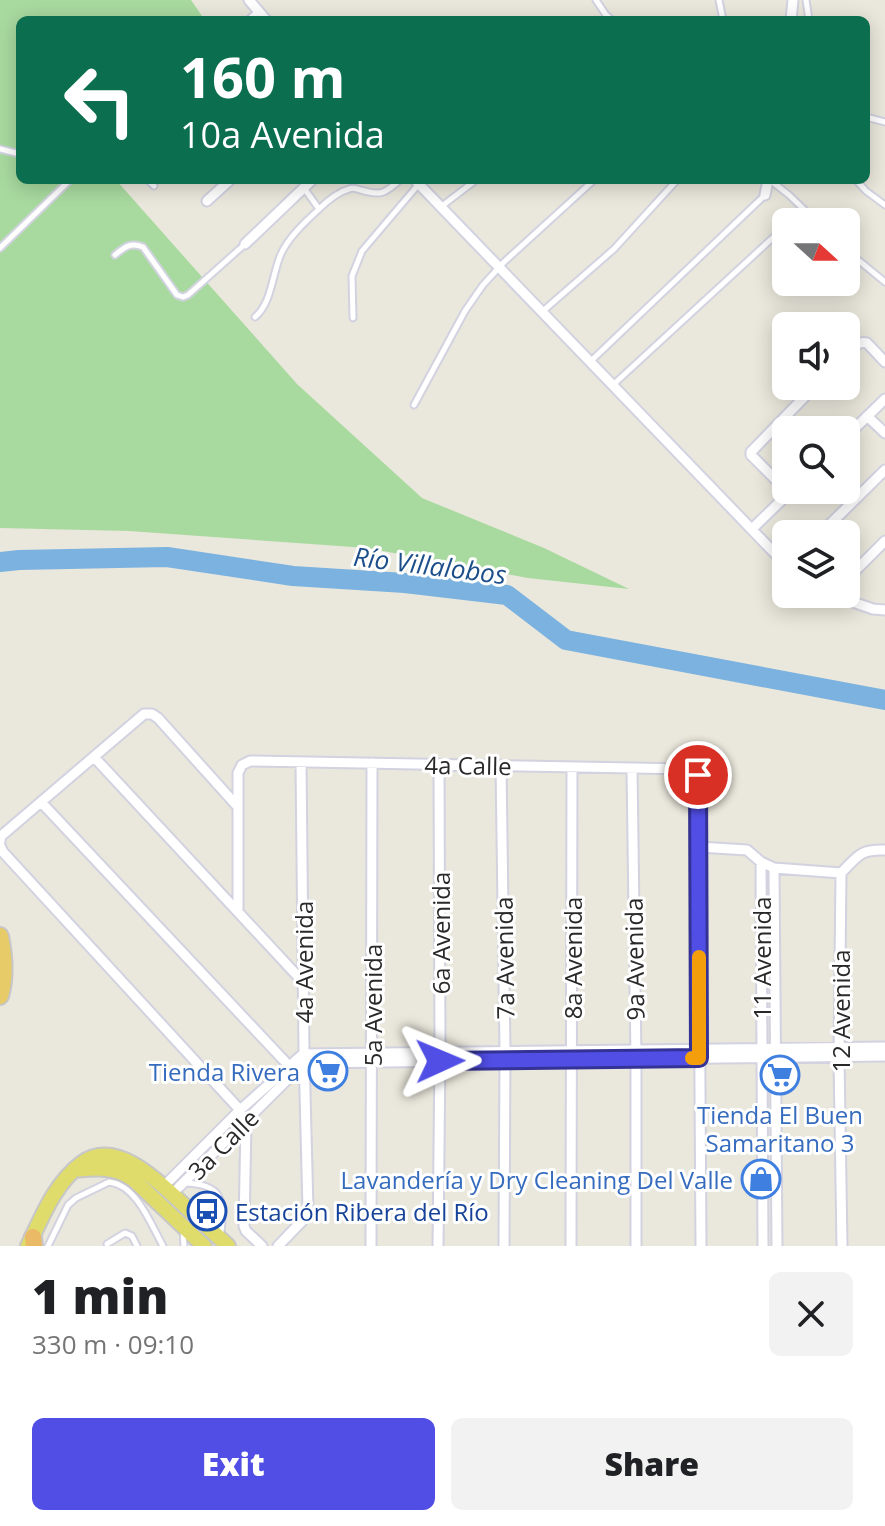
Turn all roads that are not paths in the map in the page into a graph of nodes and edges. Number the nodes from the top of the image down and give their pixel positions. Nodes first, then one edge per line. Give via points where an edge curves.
1 (249, 0) edge
2 (258, 11) junction
3 (252, 16) edge
4 (262, 16) edge
5 (66, 184) edge
6 (226, 184) edge
7 (308, 184) edge
8 (395, 184) edge
9 (415, 184) edge
10 (419, 184) edge
11 (471, 184) edge
12 (590, 184) edge
13 (673, 184) edge
14 (768, 184) edge
15 (774, 184) edge
16 (860, 184) edge
17 (304, 188) junction
18 (765, 195) joint
19 (207, 201) dead end
20 (885, 205) edge
21 (441, 207) junction
22 (802, 208) edge
23 (319, 209) junction
24 (772, 239) edge
25 (245, 244) joint
26 (0, 248) edge
27 (115, 255) dead end
28 (860, 261) edge
29 (499, 267) junction
30 (885, 282) edge
31 (543, 312) junction
32 (255, 317) dead end
33 (353, 318) dead end
34 (860, 343) edge
35 (591, 362) junction
36 (885, 362) edge
37 (613, 385) junction
38 (885, 399) edge
39 (801, 400) edge
40 (414, 405) dead end
41 (786, 416) edge
42 (867, 416) junction
43 (860, 423) edge
44 (772, 430) edge
45 (885, 433) edge
46 (885, 470) edge
47 (772, 475) edge
48 (776, 504) edge
49 (834, 520) edge
50 (752, 529) junction
51 (885, 541) edge
52 (772, 550) edge
53 (860, 566) edge
54 (860, 604) edge
55 (885, 610) edge
56 (94, 757) junction
57 (301, 762) junction
58 (372, 763) junction
59 (439, 764) junction
60 (501, 765) junction
61 (572, 767) junction
62 (632, 768) junction
63 (41, 802) junction
64 (238, 807) junction
65 (0, 843) edge
66 (699, 847) junction
67 (885, 850) edge
68 (761, 862) junction
69 (774, 868) junction
70 (841, 873) junction
71 (238, 912) junction
72 (0, 936) edge
73 (304, 983) junction
74 (0, 996) edge
75 (885, 1047) edge
76 (839, 1052) junction
77 (761, 1053) junction
78 (774, 1053) junction
79 (636, 1054) junction
80 (699, 1054) junction
81 (572, 1055) junction
82 (505, 1056) junction
83 (885, 1056) edge
84 (372, 1057) junction
85 (440, 1057) junction
86 (304, 1058) junction
87 (291, 1069) junction
88 (240, 1110) junction
89 (246, 1122) junction
90 (74, 1170) junction
91 (141, 1186) junction
92 (172, 1189) junction
93 (168, 1212) junction
94 (183, 1225) junction
95 (221, 1232) junction
96 (32, 1243) edge
97 (107, 1244) dead end
98 (48, 1246) edge
99 (137, 1246) edge
100 (163, 1246) edge
101 (184, 1246) edge
102 (204, 1246) edge
103 (228, 1246) edge
104 (236, 1246) edge
105 (262, 1246) edge
106 (278, 1246) edge
107 (371, 1246) edge
108 (438, 1246) edge
109 (504, 1246) edge
110 (571, 1246) edge
111 (636, 1246) edge
112 (701, 1246) edge
113 (763, 1246) edge
114 (777, 1246) edge
115 (842, 1246) edge

1 - 2 street
2 - 3 lane
2 - 4 street
5 - 26 lane
6 - 19 street
7 - 17 street
8 - 23 lane via 374,195 350,188
9 - 33 lane via 362,251 352,276
10 - 21 street
11 - 21 lane
12 - 29 lane
13 - 31 lane via 614,249
14 - 18 street
15 - 22 lane
16 - 20 lane
17 - 23 lane
17 - 25 street
18 - 35 lane
21 - 29 street
23 - 32 lane via 283,249 268,300
24 - 37 lane
25 - 27 lane via 183,297 143,247 127,245
28 - 30 lane
29 - 31 street
29 - 40 lane via 465,311
31 - 35 street
34 - 36 street
35 - 37 street
37 - 50 street
38 - 42 street
39 - 41 street
42 - 43 street
42 - 45 street
44 - 47 street via 751,452
46 - 49 street
48 - 50 street
50 - 52 street
51 - 53 street
54 - 55 street
56 - 63 street
56 - 64 street via 144,714 152,714
56 - 71 street
57 - 58 street, 4a Calle
57 - 64 street, 4a Calle via 242,765
57 - 73 street, 4a Avenida
58 - 59 street, 4a Calle
58 - 84 street, 5a Avenida
59 - 60 street, 4a Calle
59 - 85 street, 6a Avenida
60 - 61 street, 4a Calle
60 - 82 street, 7a Avenida
61 - 62 street, 4a Calle
61 - 81 street, 8a Avenida
62 - 66 street, 4a Calle via 695,770
62 - 79 street, 9a Avenida
63 - 65 street via 1,836
63 - 87 street
64 - 71 street
65 - 88 street
66 - 68 street via 747,850
66 - 80 street
67 - 70 street via 870,849
68 - 69 street
68 - 77 street, 11 Avenida
69 - 70 street
69 - 78 street, 11 Avenida
70 - 76 street, 12 Avenida
71 - 73 street
72 - 74 highway
73 - 86 street, 4a Avenida
75 - 76 street
76 - 78 street
76 - 83 street
76 - 115 street, 12 Avenida
77 - 78 street
77 - 80 street
77 - 113 street, 11 Avenida
78 - 114 street, 11 Avenida
79 - 80 street
79 - 81 street
79 - 111 street, 9a Avenida
80 - 112 street
81 - 82 street
81 - 110 street, 8a Avenida
82 - 85 street
82 - 109 street, 7a Avenida
84 - 85 street
84 - 86 street
84 - 107 street, 5a Avenida
85 - 108 street, 6a Avenida
86 - 87 street, 3a Calle
86 - 106 street, 4a Avenida via 307,1214
87 - 88 street, 3a Calle
87 - 89 street, 3a Calle
88 - 89 street
88 - 92 street, 3a Calle
89 - 92 street, 3a Calle
89 - 105 street via 244,1226
90 - 91 main road via 119,1170
90 - 92 main road via 94,1158 114,1157
90 - 96 main road via 52,1198
91 - 92 main road via 153,1192
91 - 93 main road
92 - 93 main road
92 - 95 street
92 - 95 lane via 204,1184 217,1195 223,1208
92 - 103 main road
93 - 94 main road
94 - 101 lane
94 - 102 main road
95 - 104 street
97 - 99 lane via 125,1233
98 - 100 lane via 68,1205 109,1182 133,1196

